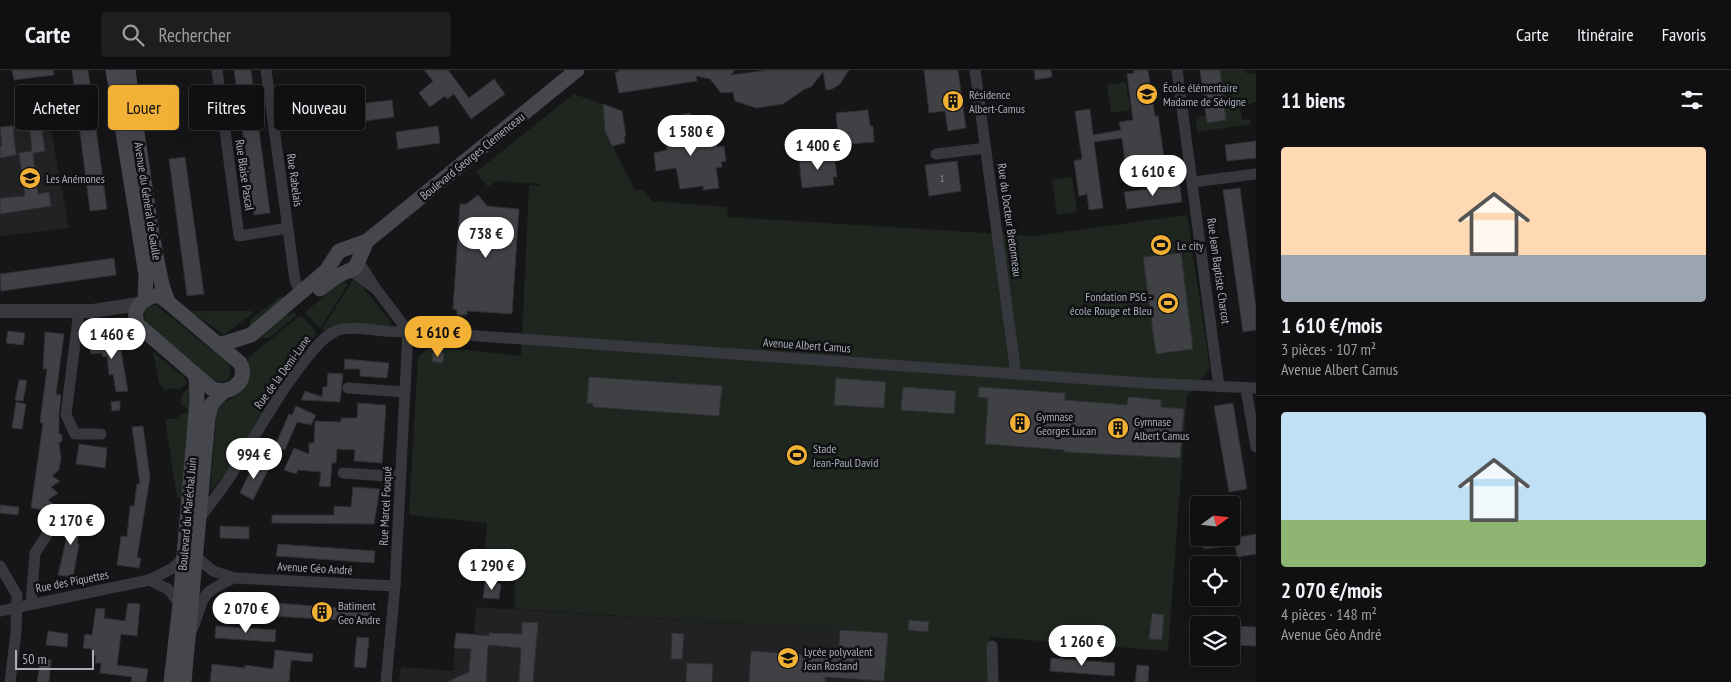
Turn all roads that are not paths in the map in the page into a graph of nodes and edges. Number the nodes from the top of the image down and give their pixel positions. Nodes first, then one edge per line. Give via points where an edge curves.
1 (113, 70) edge
2 (128, 70) edge
3 (217, 70) edge
4 (266, 70) edge
5 (975, 70) edge
6 (1177, 70) edge
7 (574, 71) edge
8 (986, 148) junction
9 (936, 154) dead end
10 (1256, 174) edge
11 (1193, 182) junction
12 (288, 228) junction
13 (367, 241) junction
14 (340, 252) junction
15 (353, 265) junction
16 (300, 292) junction
17 (142, 302) junction
18 (168, 302) junction
19 (0, 311) edge
20 (86, 311) junction
21 (270, 319) junction
22 (137, 322) junction
23 (408, 331) junction
24 (251, 335) junction
25 (219, 345) junction
26 (242, 366) junction
27 (1016, 374) junction
28 (196, 376) junction
29 (1220, 387) junction
30 (348, 388) dead end
31 (1251, 388) edge
32 (223, 392) junction
33 (405, 392) junction
34 (101, 434) dead end
35 (1256, 447) edge
36 (343, 473) dead end
37 (400, 477) junction
38 (61, 514) dead end
39 (200, 519) junction
40 (190, 557) junction
41 (0, 566) edge
42 (234, 578) junction
43 (149, 580) junction
44 (395, 586) junction
45 (31, 603) junction
46 (180, 604) junction
47 (17, 606) junction
48 (0, 611) edge
49 (189, 637) junction
50 (992, 646) dead end
51 (10, 682) edge
52 (171, 682) edge
53 (184, 682) edge
54 (386, 682) edge
55 (993, 682) edge

1 - 17 main road, Avenue du Général de Gaulle via 146,275
2 - 18 main road, Avenue du Général de Gaulle via 149,215
3 - 12 street, Rue Blaise Pascal via 239,236
4 - 12 street, Rue Rabelais
5 - 8 street, Rue du Docteur Bretonneau
6 - 11 street, Rue Jean Baptiste Charcot
7 - 13 main road, Boulevard Georges Clemenceau
8 - 9 street
8 - 27 street, Rue du Docteur Bretonneau
10 - 11 street
11 - 29 street, Rue Jean Baptiste Charcot
12 - 16 street, Rue Rabelais via 294,280
13 - 14 main road, Boulevard Georges Clemenceau
13 - 15 main road, Boulevard Georges Clemenceau
14 - 15 main road via 339,267
14 - 16 main road via 329,268
15 - 21 main road via 295,308
15 - 23 street
16 - 21 main road
17 - 18 main road via 157,296
17 - 20 street
17 - 22 main road, Avenue du Général de Gaulle via 136,315
18 - 25 main road
19 - 20 street
20 - 22 street
20 - 34 street via 66,415 75,434
21 - 24 main road
22 - 28 main road
23 - 27 street, Avenue Albert Camus
23 - 33 street, Rue Marcel Fouqué
23 - 39 street, Rue de la Demi-Lune via 350,329 336,331 320,342
24 - 25 main road
24 - 26 main road, Boulevard du Maréchal Juin via 244,348
25 - 26 main road
26 - 32 main road, Boulevard du Maréchal Juin via 238,384
27 - 29 street, Avenue Albert Camus
28 - 32 main road
28 - 40 main road, Boulevard du Maréchal Juin
29 - 31 street, Avenue Albert Camus
30 - 33 street
31 - 35 street
32 - 39 main road, Boulevard du Maréchal Juin via 209,409
33 - 37 street, Rue Marcel Fouqué
36 - 37 street
37 - 44 street, Rue Marcel Fouqué
38 - 45 street via 35,553
39 - 40 main road, Boulevard du Maréchal Juin
40 - 42 street, Avenue Géo André
40 - 43 street, Rue des Piquettes
40 - 46 main road, Boulevard du Maréchal Juin
40 - 49 main road, Boulevard du Maréchal Juin
41 - 47 street via 17,595
42 - 44 street, Avenue Géo André
42 - 49 street, Avenue Géo André via 205,594
43 - 45 street, Rue des Piquettes
43 - 46 street via 168,589
44 - 54 street, Rue Marcel Fouqué
45 - 47 street, Rue des Piquettes
46 - 52 main road, Boulevard du Maréchal Juin
47 - 48 street, Rue des Piquettes
47 - 51 street
49 - 53 main road, Boulevard du Maréchal Juin
50 - 55 street

